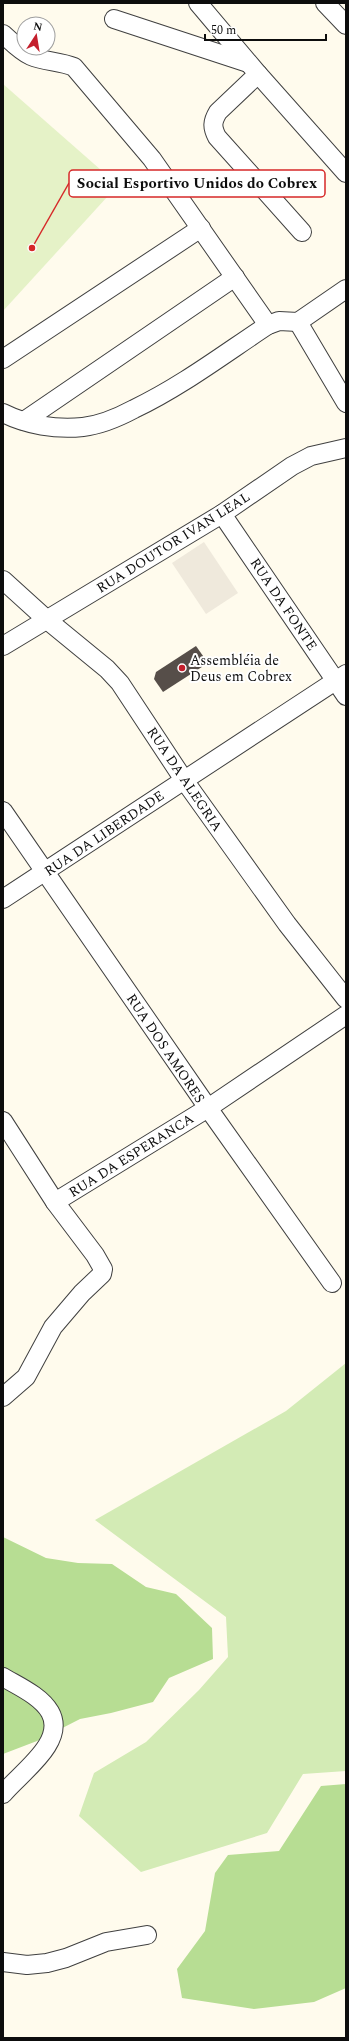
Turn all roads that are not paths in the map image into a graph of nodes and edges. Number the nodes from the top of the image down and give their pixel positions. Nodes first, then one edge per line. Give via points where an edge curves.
1 (198, 3) edge
2 (326, 3) edge
3 (114, 19) dead end
4 (346, 25) edge
5 (3, 34) edge
6 (253, 68) junction
7 (346, 173) edge
8 (201, 228) junction
9 (302, 232) dead end
10 (235, 277) junction
11 (346, 289) edge
12 (298, 322) junction
13 (268, 325) junction
14 (3, 359) edge
15 (346, 403) edge
16 (3, 413) edge
17 (24, 421) junction
18 (346, 448) edge
19 (222, 514) junction
20 (3, 580) edge
21 (46, 620) junction
22 (3, 646) edge
23 (343, 684) edge
24 (184, 780) junction
25 (3, 811) edge
26 (45, 872) junction
27 (3, 899) edge
28 (346, 999) edge
29 (346, 1015) edge
30 (208, 1108) junction
31 (3, 1121) edge
32 (56, 1202) junction
33 (332, 1282) dead end
34 (3, 1397) edge
35 (3, 1677) edge
36 (3, 1794) edge
37 (147, 1935) dead end
38 (3, 1962) edge

1 - 6 street
2 - 4 street
3 - 6 street
5 - 8 street via 32,56 74,67 152,159
6 - 7 street
6 - 9 street via 213,119 213,128 217,137
8 - 10 street
8 - 14 street
10 - 13 street
10 - 17 street
11 - 12 street
12 - 13 street via 279,321
12 - 15 street
13 - 17 street via 166,393 118,417 83,427 48,427
16 - 17 street
18 - 19 street, RUA DOUTOR IVAN LEAL via 311,456 292,466
19 - 21 street, RUA DOUTOR IVAN LEAL
19 - 23 street, RUA DA FONTE
20 - 21 street, RUA DA ALEGRIA
21 - 22 street, RUA DOUTOR IVAN LEAL
21 - 24 street, RUA DA ALEGRIA via 87,651 120,683
23 - 24 street, RUA DA LIBERDADE
24 - 26 street, RUA DA LIBERDADE
24 - 28 street, RUA DA ALEGRIA via 287,924
25 - 26 street, RUA DOS AMORES
26 - 27 street, RUA DA LIBERDADE
26 - 30 street, RUA DOS AMORES
29 - 30 street, RUA DA ESPERANCA
30 - 32 street, RUA DA ESPERANCA
30 - 33 street, RUA DOS AMORES
31 - 32 street
32 - 34 street via 101,1264 102,1274 53,1327 26,1377
35 - 36 street via 36,1697 50,1711 54,1730 52,1739 43,1753
37 - 38 street via 106,1942 47,1963 27,1965

